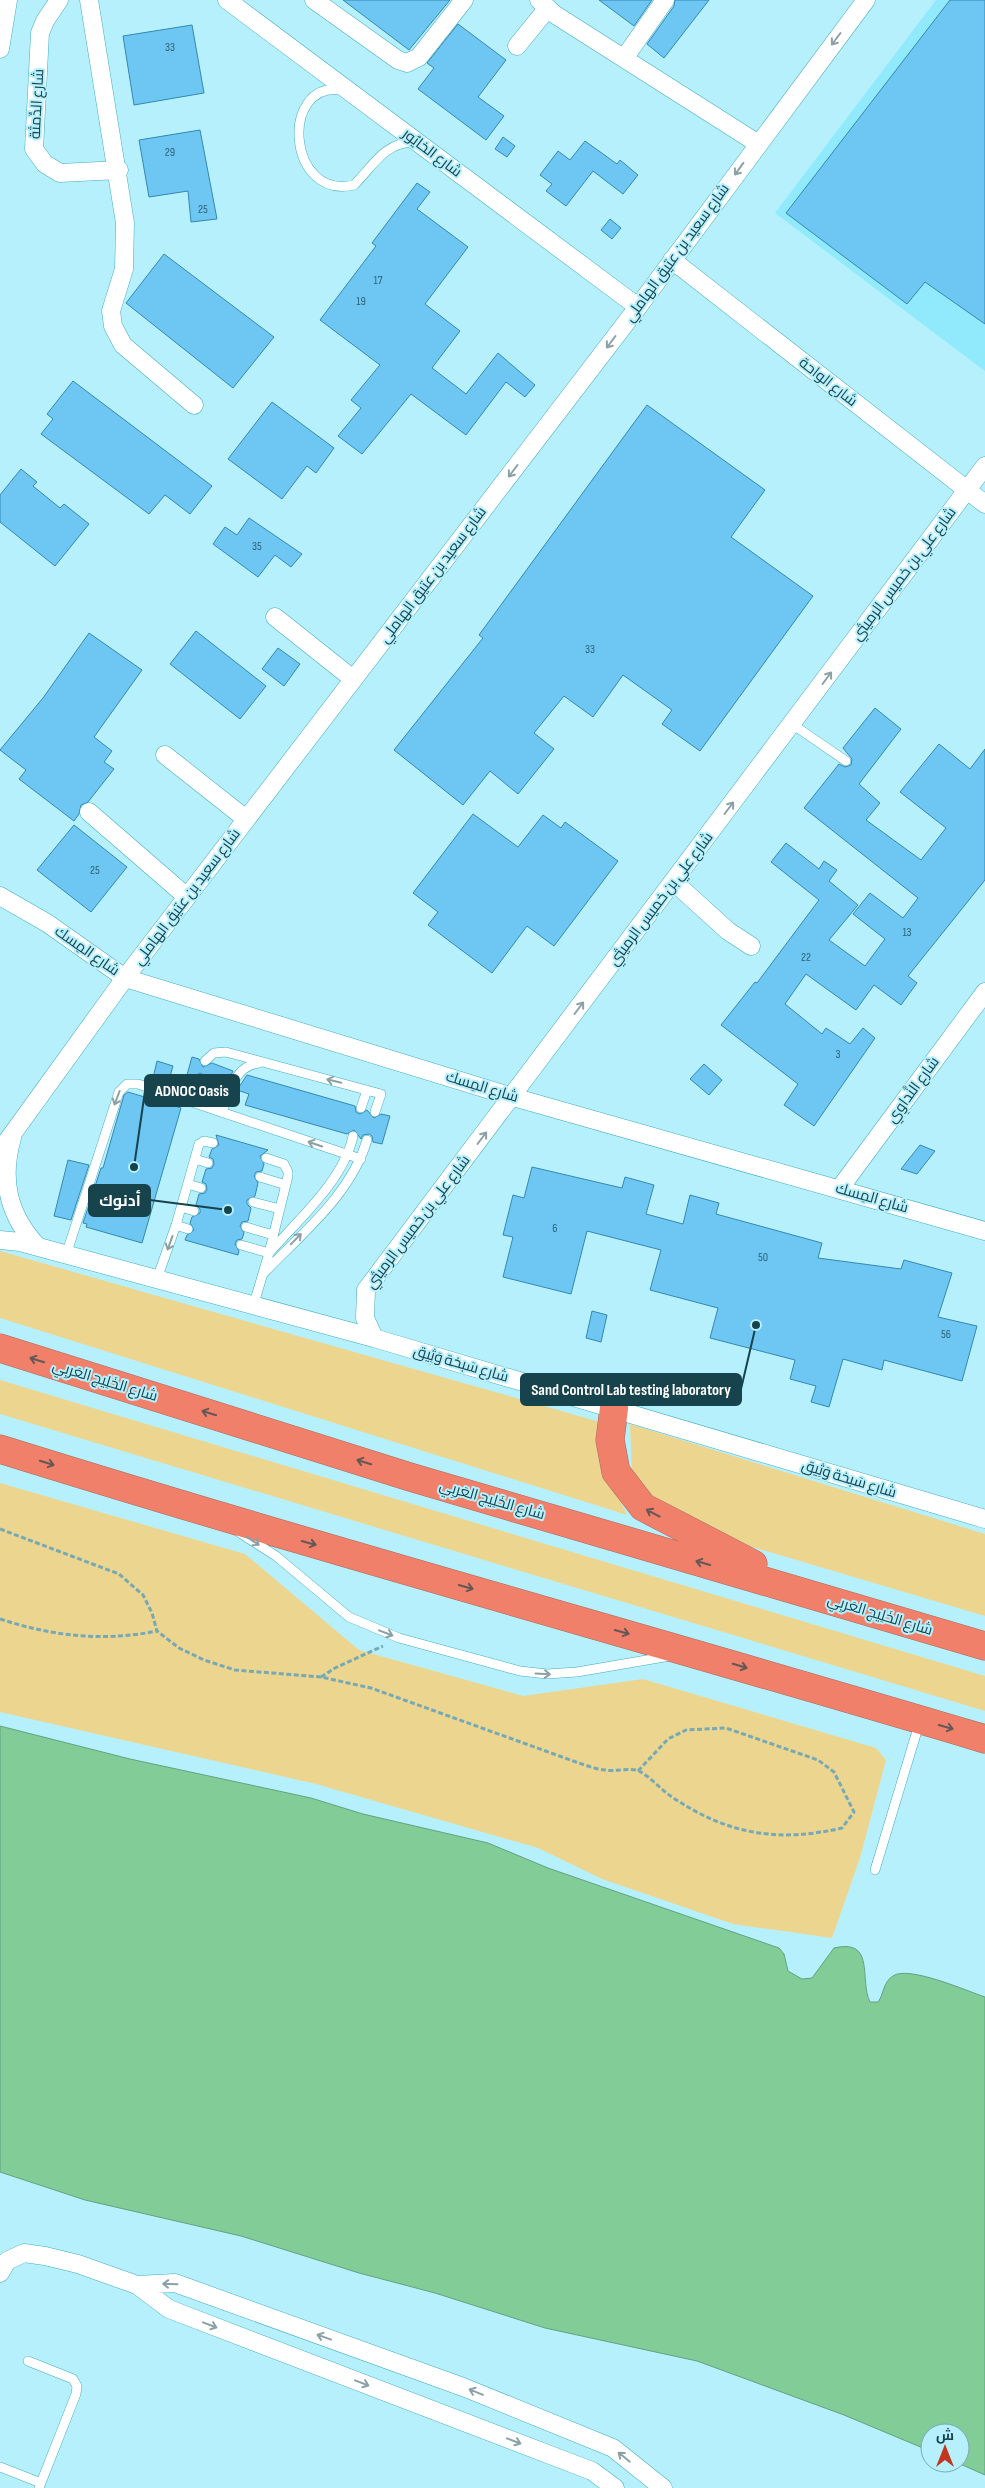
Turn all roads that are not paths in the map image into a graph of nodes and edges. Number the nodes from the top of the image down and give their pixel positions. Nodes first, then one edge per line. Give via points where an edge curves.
1 (8, 0) edge
2 (59, 0) edge
3 (89, 0) edge
4 (227, 0) edge
5 (314, 0) edge
6 (464, 0) edge
7 (665, 0) edge
8 (866, 0) edge
9 (543, 4) edge
10 (517, 46) dead end
11 (0, 49) edge
12 (625, 57) junction
13 (352, 94) junction
14 (416, 141) junction
15 (758, 143) junction
16 (118, 170) junction
17 (672, 260) junction
18 (638, 307) junction
19 (194, 405) dead end
20 (985, 466) edge
21 (966, 491) junction
22 (985, 504) edge
23 (275, 617) dead end
24 (353, 679) junction
25 (792, 724) junction
26 (165, 755) dead end
27 (846, 761) dead end
28 (89, 812) dead end
29 (246, 819) junction
30 (674, 882) junction
31 (0, 896) edge
32 (187, 897) junction
33 (751, 946) dead end
34 (125, 978) junction
35 (985, 992) edge
36 (205, 1061) dead end
37 (262, 1063) junction
38 (199, 1079) dead end
39 (367, 1090) junction
40 (513, 1097) junction
41 (192, 1101) junction
42 (361, 1108) dead end
43 (222, 1112) junction
44 (375, 1112) dead end
45 (13, 1136) junction
46 (353, 1136) dead end
47 (367, 1140) dead end
48 (213, 1143) dead end
49 (0, 1151) edge
50 (348, 1155) junction
51 (266, 1158) dead end
52 (194, 1159) junction
53 (361, 1159) junction
54 (208, 1163) dead end
55 (260, 1177) dead end
56 (188, 1184) junction
57 (286, 1185) junction
58 (201, 1188) dead end
59 (840, 1188) junction
60 (253, 1202) dead end
61 (181, 1208) junction
62 (280, 1209) junction
63 (194, 1211) dead end
64 (176, 1225) junction
65 (246, 1227) dead end
66 (0, 1228) edge
67 (188, 1229) dead end
68 (985, 1231) edge
69 (274, 1235) junction
70 (0, 1240) edge
71 (20, 1242) junction
72 (241, 1245) dead end
73 (38, 1247) junction
74 (269, 1253) junction
75 (66, 1255) junction
76 (263, 1274) junction
77 (156, 1279) junction
78 (253, 1307) junction
79 (374, 1338) junction
80 (0, 1348) edge
81 (614, 1408) junction
82 (0, 1449) edge
83 (212, 1515) junction
84 (985, 1519) edge
85 (822, 1597) junction
86 (985, 1646) edge
87 (693, 1652) junction
88 (920, 1719) junction
89 (985, 1738) edge
90 (875, 1870) dead end
91 (0, 2273) edge
92 (137, 2285) junction
93 (28, 2361) dead end
94 (0, 2467) edge
95 (40, 2485) edge
96 (615, 2488) edge
97 (662, 2488) edge

1 - 11 street
2 - 16 street, شارع الدِّمثة via 44,21 40,33 34,149 45,164 60,173
3 - 16 street
4 - 13 street, شارع الخايُور
5 - 6 street via 398,60 407,63 419,57
7 - 12 street
8 -> 15 street, شارع سعيد بن عتيق الهاملي
9 - 10 street
9 - 12 street
12 - 15 street
13 - 14 street, شارع الخايُور
13 - 14 lane via 338,89 320,92 311,98 302,114 299,126 301,150 318,179 336,187 354,185 385,151
14 - 18 street, شارع الخايُور
15 -> 17 street, شارع سعيد بن عتيق الهاملي
16 - 19 street via 126,223 124,269 111,311 113,326 123,345
17 - 18 street, شارع سعيد بن عتيق الهاملي
17 - 21 street, شارع الواحة
18 -> 24 street, شارع سعيد بن عتيق الهاملي
20 - 21 street, شارع علي بن خميس الرميثي
21 - 22 street, شارع الواحة
25 -> 21 street, شارع علي بن خميس الرميثي
23 - 24 street
24 - 29 street, شارع سعيد بن عتيق الهاملي
25 - 27 lane
30 -> 25 street, شارع علي بن خميس الرميثي
26 - 29 street
28 - 32 street
29 - 32 street, شارع سعيد بن عتيق الهاملي
30 - 33 street via 728,931
40 -> 30 street, شارع علي بن خميس الرميثي
31 - 34 street, شارع المِسك via 47,923
32 - 34 street, شارع سعيد بن عتيق الهاملي
34 - 40 street, شارع المِسك
34 - 45 street, شارع سعيد بن عتيق الهاملي
35 - 59 street, شارع النَّداوِي
36 - 37 lane via 220,1051
39 -> 37 lane
37 - 43 lane via 247,1066 241,1071
38 - 41 lane
39 - 42 lane
39 - 44 lane via 381,1094
40 - 59 street, شارع المِسك
79 -> 40 street, شارع علي بن خميس الرميثي via 365,1318 366,1290
41 - 43 lane
41 -> 75 lane via 138,1084 122,1087
50 -> 43 lane
45 - 49 street, شارع سعيد بن عتيق الهاملي
45 - 73 street via 6,1162 7,1196 24,1232
46 - 50 lane
47 - 53 lane
48 - 52 lane via 204,1141 199,1144
50 - 53 lane
50 - 74 lane via 336,1176
51 - 57 lane via 287,1168
52 - 54 lane
52 - 56 lane
76 -> 53 lane via 340,1194
55 - 57 lane
56 - 58 lane
56 - 61 lane
57 - 62 lane
59 - 68 street, شارع المِسك
60 - 62 lane
61 - 63 lane
61 - 64 lane
62 - 69 lane
64 - 67 lane
64 -> 77 lane
65 - 69 lane
66 - 71 street, شارع سَبخة وَثِيق
69 - 74 lane
70 - 71 street, شارع سَبخة وَثِيق
71 - 73 street, شارع سَبخة وَثِيق
72 - 74 lane
73 - 75 street, شارع سَبخة وَثِيق
74 - 76 lane
75 - 77 street, شارع سَبخة وَثِيق
76 - 78 lane
77 - 78 street, شارع سَبخة وَثِيق
78 - 79 street, شارع سَبخة وَثِيق
79 - 81 street, شارع سَبخة وَثِيق
85 -> 80 highway, شارع الخَلِيج العَربِي via 410,1477
81 - 84 street, شارع سَبخة وَثِيق
85 -> 81 highway via 643,1507 616,1472 610,1440
82 -> 83 highway
83 -> 87 highway
83 -> 87 lane via 276,1556 349,1617 399,1638 546,1674 577,1672
85 - 86 highway, شارع الخَلِيج العَربِي
87 -> 88 highway
88 -> 89 highway
88 - 90 lane
91 - 92 street via 7,2261 24,2253 78,2264
92 -> 96 street via 169,2310 592,2471
97 -> 92 street via 613,2448 463,2387 175,2283
93 - 95 lane via 73,2379 77,2386
94 - 95 lane

